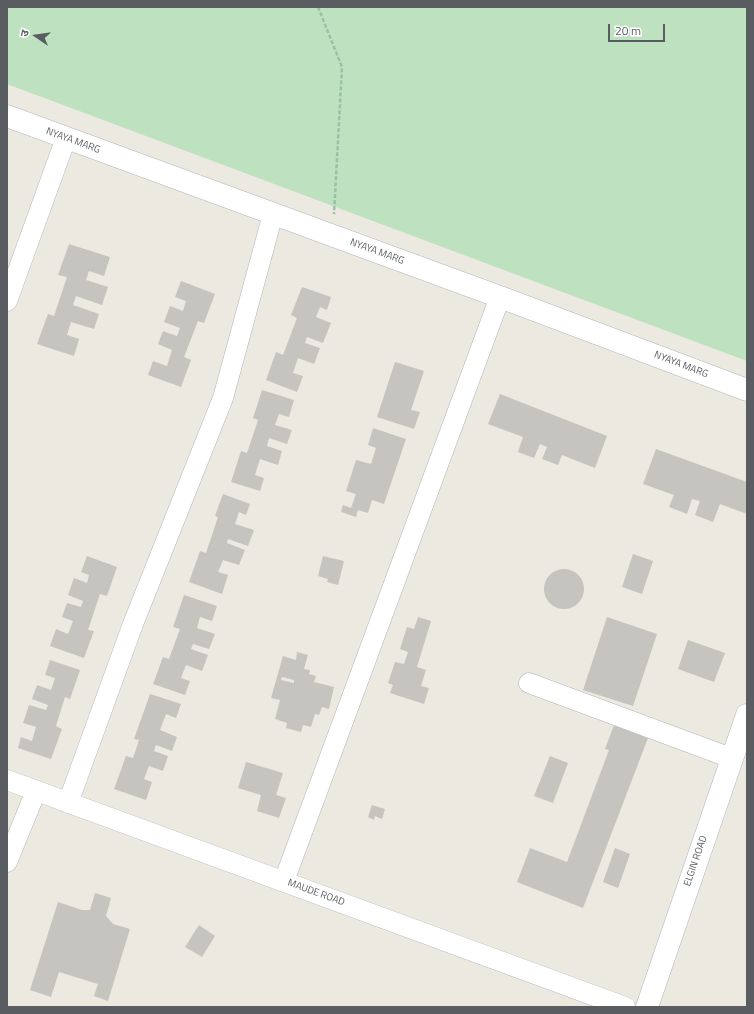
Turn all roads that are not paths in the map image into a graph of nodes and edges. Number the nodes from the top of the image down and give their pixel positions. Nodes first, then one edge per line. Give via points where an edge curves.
1 (7, 116) edge
2 (66, 138) junction
3 (273, 214) junction
4 (500, 297) junction
5 (7, 301) edge
6 (747, 390) edge
7 (529, 683) dead end
8 (747, 715) edge
9 (731, 758) junction
10 (7, 780) edge
11 (36, 791) junction
12 (68, 803) junction
13 (7, 862) edge
14 (284, 881) junction
15 (625, 1007) edge
16 (647, 1007) edge

1 - 2 street, NYAYA MARG
2 - 3 street, NYAYA MARG
2 - 5 street
3 - 4 street, NYAYA MARG
3 - 12 street via 223,398 133,624
4 - 6 street, NYAYA MARG
4 - 14 street
7 - 9 street
8 - 9 street, ELGIN ROAD
9 - 16 street, ELGIN ROAD
10 - 11 street, MAUDE ROAD
11 - 12 street, MAUDE ROAD
11 - 13 street
12 - 14 street, MAUDE ROAD
14 - 15 street, MAUDE ROAD

